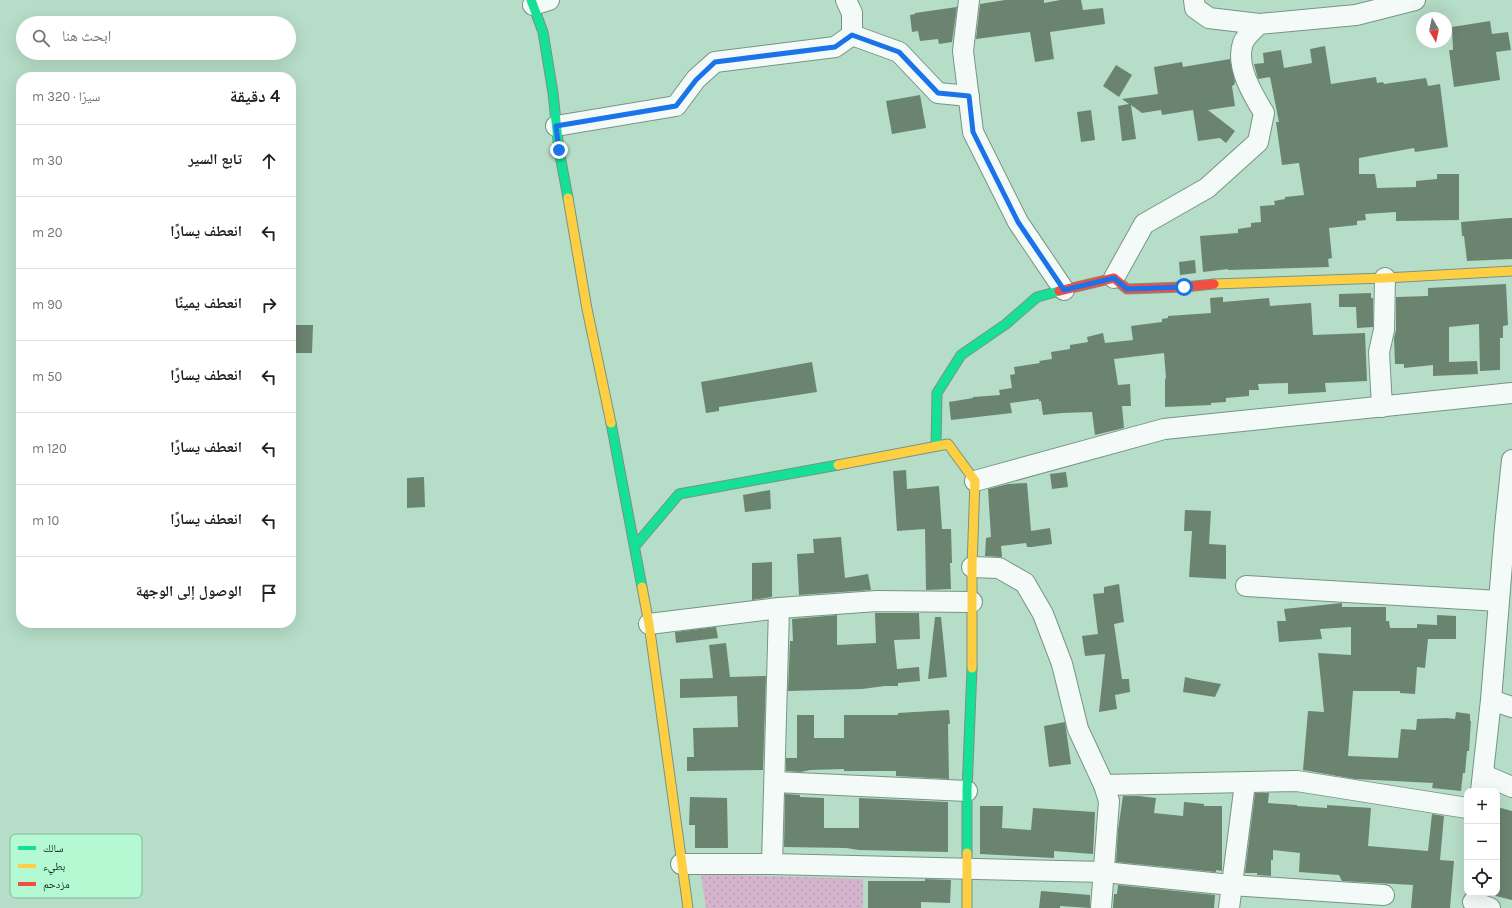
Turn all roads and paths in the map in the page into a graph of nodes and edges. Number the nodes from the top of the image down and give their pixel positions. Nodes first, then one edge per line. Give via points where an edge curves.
1 (846, 0) edge
2 (969, 0) edge
3 (1194, 0) edge
4 (1415, 0) edge
5 (538, 2) edge
6 (1259, 24) junction
7 (852, 35) junction
8 (969, 96) junction
9 (556, 126) junction
10 (1512, 271) edge
11 (1114, 278) junction
12 (1385, 278) junction
13 (1064, 290) junction
14 (1512, 393) edge
15 (1382, 406) junction
16 (936, 446) junction
17 (1512, 460) edge
18 (975, 481) junction
19 (1509, 528) edge
20 (635, 546) junction
21 (972, 567) junction
22 (1246, 586) dead end
23 (1504, 593) edge
24 (972, 602) junction
25 (779, 608) junction
26 (649, 624) junction
27 (1491, 700) junction
28 (1512, 707) edge
29 (775, 782) junction
30 (1245, 783) junction
31 (1482, 783) edge
32 (1104, 785) junction
33 (1512, 787) edge
34 (967, 791) junction
35 (1464, 808) edge
36 (681, 864) junction
37 (772, 864) junction
38 (968, 869) junction
39 (1104, 872) junction
40 (1231, 885) junction
41 (1384, 894) dead end
42 (688, 908) edge
43 (967, 908) edge
44 (1101, 908) edge
45 (1229, 908) edge

1 - 7 street via 852,13
2 - 8 street via 963,51
3 - 6 street via 1196,8 1209,18
4 - 6 street via 1356,15
5 - 9 street
6 - 11 street via 1243,43 1241,61 1249,88 1264,113 1258,142 1206,188 1144,224
7 - 8 street via 899,52 938,93
7 - 9 street via 835,47 715,62 696,80 676,106
8 - 13 street via 973,132 1018,222
9 - 20 street via 587,310
10 - 12 street
11 - 12 street via 1127,289
11 - 13 street
12 - 15 street via 1384,330 1378,352
13 - 16 street via 1037,297 1006,324 961,355 936,393
14 - 15 street
15 - 18 street via 1164,428
16 - 18 street via 948,444
16 - 20 street via 679,494
17 - 19 street
18 - 21 street
19 - 23 street
20 - 26 street
21 - 24 street
21 - 32 street via 999,568 1024,583 1046,621 1062,664 1078,729
22 - 23 street
23 - 27 street
24 - 25 street via 877,601
24 - 34 street via 973,645
25 - 26 street
25 - 29 street
26 - 36 street
27 - 28 street
27 - 31 street
29 - 34 street
29 - 37 street
30 - 32 street
30 - 35 street via 1297,781
30 - 40 street
31 - 33 street
32 - 39 street via 1109,801
34 - 38 street
36 - 37 street
36 - 42 street
37 - 38 street
38 - 39 street
38 - 43 street
39 - 40 street
39 - 44 street
40 - 41 street
40 - 45 street

